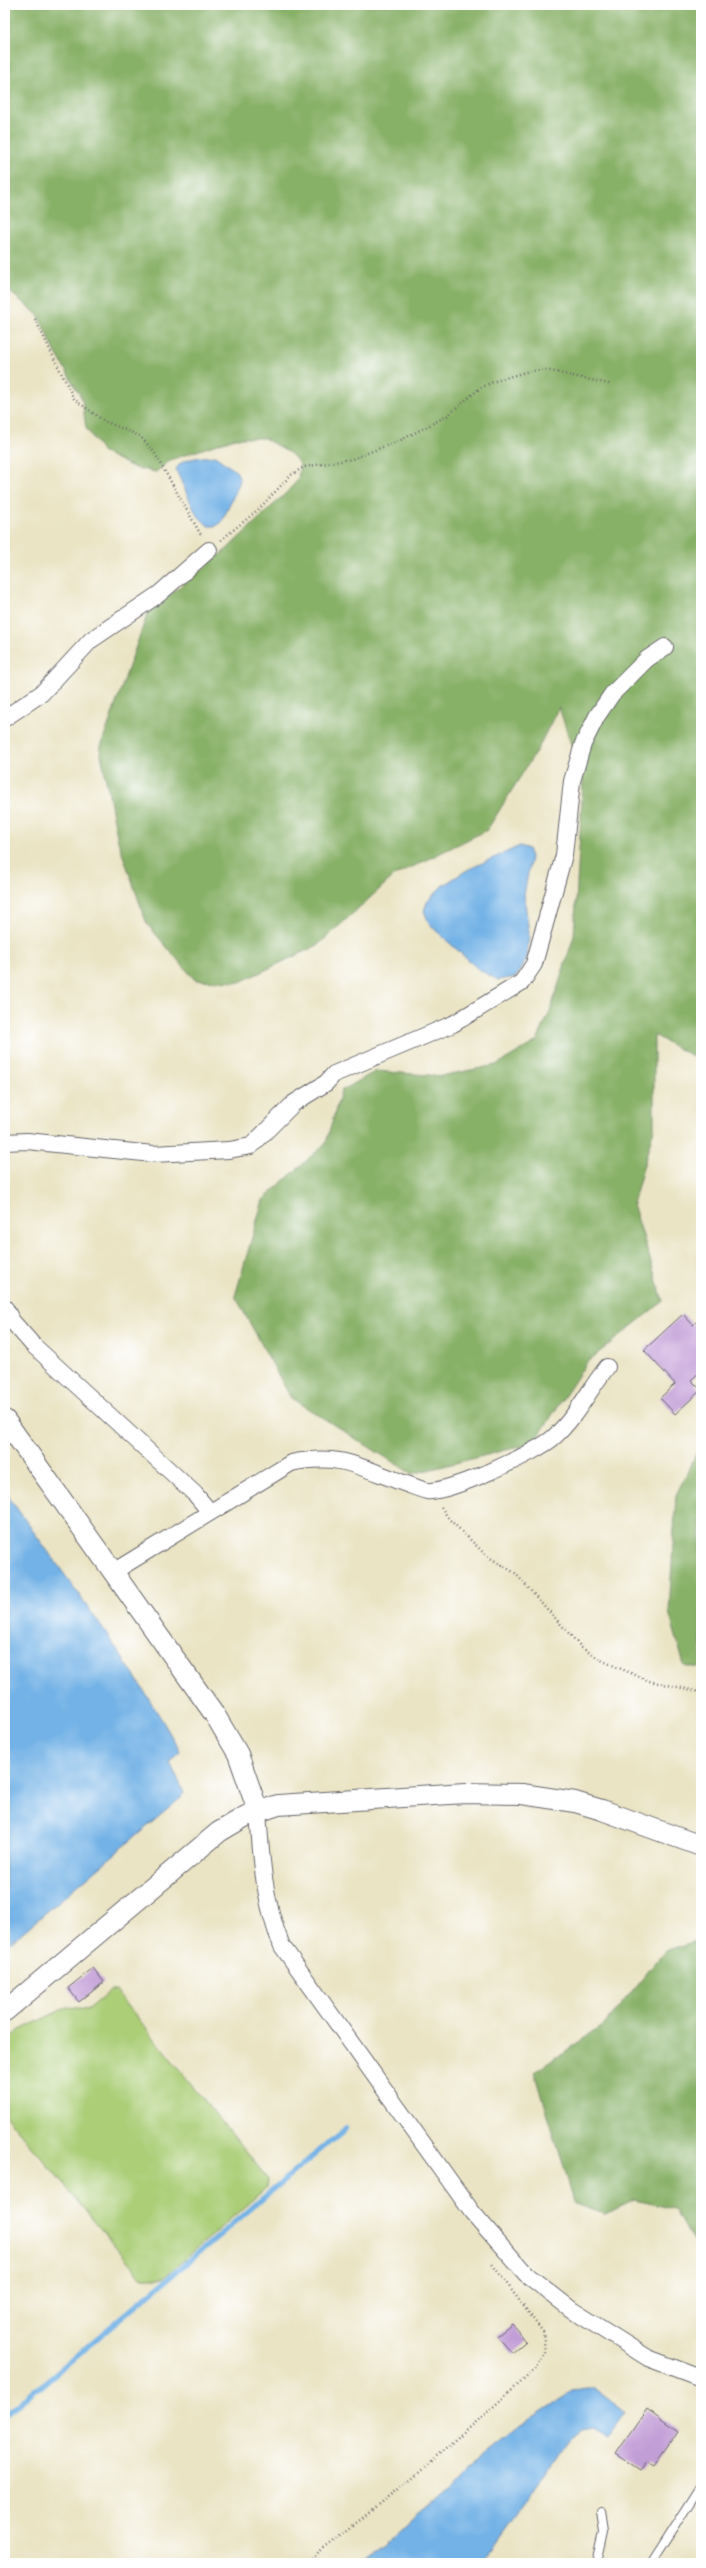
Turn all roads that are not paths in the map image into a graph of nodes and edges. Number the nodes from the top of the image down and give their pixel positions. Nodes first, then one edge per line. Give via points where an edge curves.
1 (209, 550) road end
2 (665, 648) dead end
3 (5, 718) edge
4 (5, 1142) edge
5 (5, 1308) edge
6 (607, 1367) dead end
7 (5, 1420) edge
8 (210, 1512) junction
9 (113, 1572) junction
10 (258, 1811) junction
11 (701, 1846) edge
12 (5, 2011) edge
13 (701, 2378) edge
14 (701, 2485) edge
15 (600, 2511) dead end
16 (597, 2563) edge
17 (651, 2563) edge

1 - 3 street via 159,594 91,640 42,693
2 - 4 street via 647,659 612,694 583,744 572,781 564,855 534,964 522,982 453,1024 334,1074 294,1103 251,1146 229,1150 153,1154 27,1140
5 - 8 street via 12,1321 33,1345 195,1494
6 - 8 street via 569,1422 553,1438 540,1448 457,1486 428,1491 345,1461 313,1458 291,1463
7 - 9 street
8 - 9 street
9 - 10 street via 215,1715 238,1754
10 - 11 street via 278,1805 304,1802 464,1793 522,1794 575,1802
10 - 12 street via 219,1832
10 - 13 street via 266,1888 274,1929 282,1946 487,2231 526,2274 572,2310 648,2358
14 - 17 lane
15 - 16 lane via 604,2531

